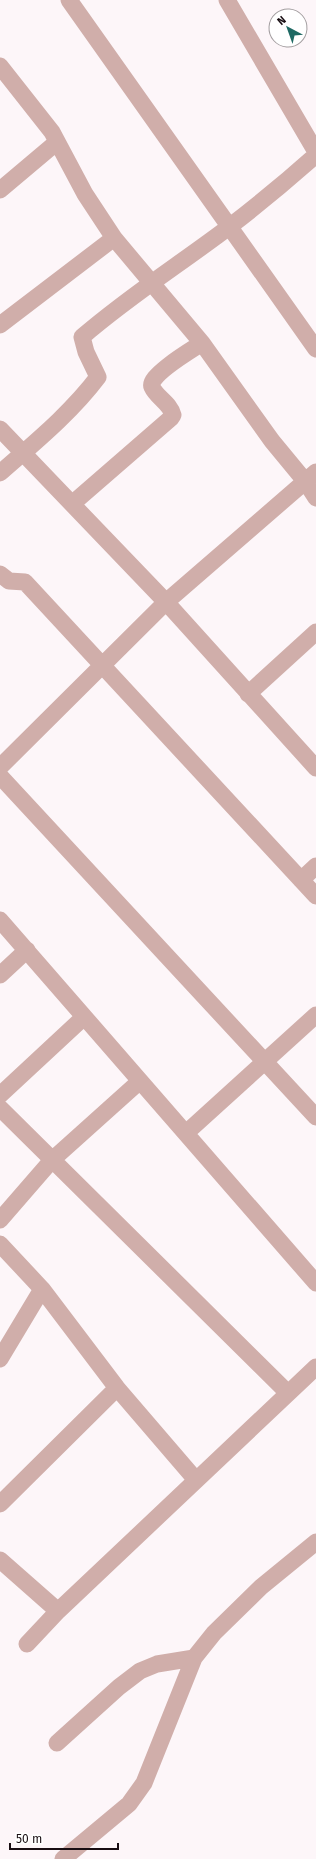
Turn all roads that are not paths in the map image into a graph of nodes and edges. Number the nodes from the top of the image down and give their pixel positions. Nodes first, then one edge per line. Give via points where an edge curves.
1 (69, 0) edge
2 (227, 0) edge
3 (0, 66) edge
4 (57, 142) junction
5 (316, 154) edge
6 (0, 190) edge
7 (228, 227) junction
8 (114, 238) junction
9 (152, 282) junction
10 (0, 325) edge
11 (202, 343) junction
12 (316, 349) edge
13 (0, 429) edge
14 (23, 453) junction
15 (0, 473) edge
16 (310, 477) edge
17 (316, 498) edge
18 (72, 504) junction
19 (0, 574) edge
20 (166, 602) junction
21 (316, 632) edge
22 (102, 665) junction
23 (248, 694) junction
24 (4, 756) edge
25 (316, 768) edge
26 (0, 776) edge
27 (316, 866) edge
28 (301, 880) junction
29 (316, 896) edge
30 (0, 920) edge
31 (27, 950) junction
32 (0, 975) edge
33 (316, 1015) edge
34 (84, 1016) junction
35 (264, 1061) junction
36 (140, 1081) junction
37 (0, 1095) edge
38 (0, 1108) edge
39 (316, 1117) edge
40 (186, 1133) junction
41 (52, 1160) junction
42 (0, 1220) edge
43 (0, 1244) edge
44 (316, 1283) edge
45 (42, 1289) junction
46 (0, 1359) edge
47 (316, 1367) edge
48 (117, 1388) junction
49 (288, 1393) junction
50 (196, 1480) junction
51 (0, 1504) edge
52 (316, 1542) edge
53 (0, 1560) edge
54 (58, 1610) junction
55 (27, 1644) dead end
56 (194, 1658) junction
57 (57, 1743) dead end
58 (63, 1859) edge

1 - 7 street
2 - 5 street
3 - 4 street
4 - 6 street
4 - 8 street via 85,194
5 - 7 street via 284,184
7 - 9 street
7 - 12 street
8 - 9 street
8 - 10 street
9 - 11 street
9 - 14 street via 113,310 82,337 98,377 80,400
11 - 16 street via 272,441
11 - 18 street via 159,373 152,382 151,385 172,410 171,418
13 - 14 street
14 - 15 street
14 - 18 street
16 - 17 street
16 - 20 street
18 - 20 street
19 - 22 street via 9,581 25,582
20 - 22 street
20 - 23 street
21 - 23 street
22 - 24 street
22 - 28 street
23 - 25 street
26 - 35 street
27 - 28 street
28 - 29 street
30 - 31 street
31 - 32 street
31 - 34 street
33 - 35 street
34 - 36 street
34 - 37 street
35 - 39 street
35 - 40 street
36 - 40 street
36 - 41 street
38 - 41 street
40 - 44 street
41 - 42 street
41 - 49 street
43 - 45 street
45 - 46 street
45 - 48 street
47 - 49 street
48 - 50 street
48 - 51 street
49 - 50 street
50 - 54 street
52 - 56 street via 261,1587 214,1633
53 - 54 street
54 - 55 street
56 - 57 street via 157,1664 140,1671
56 - 58 street via 144,1783 129,1804

